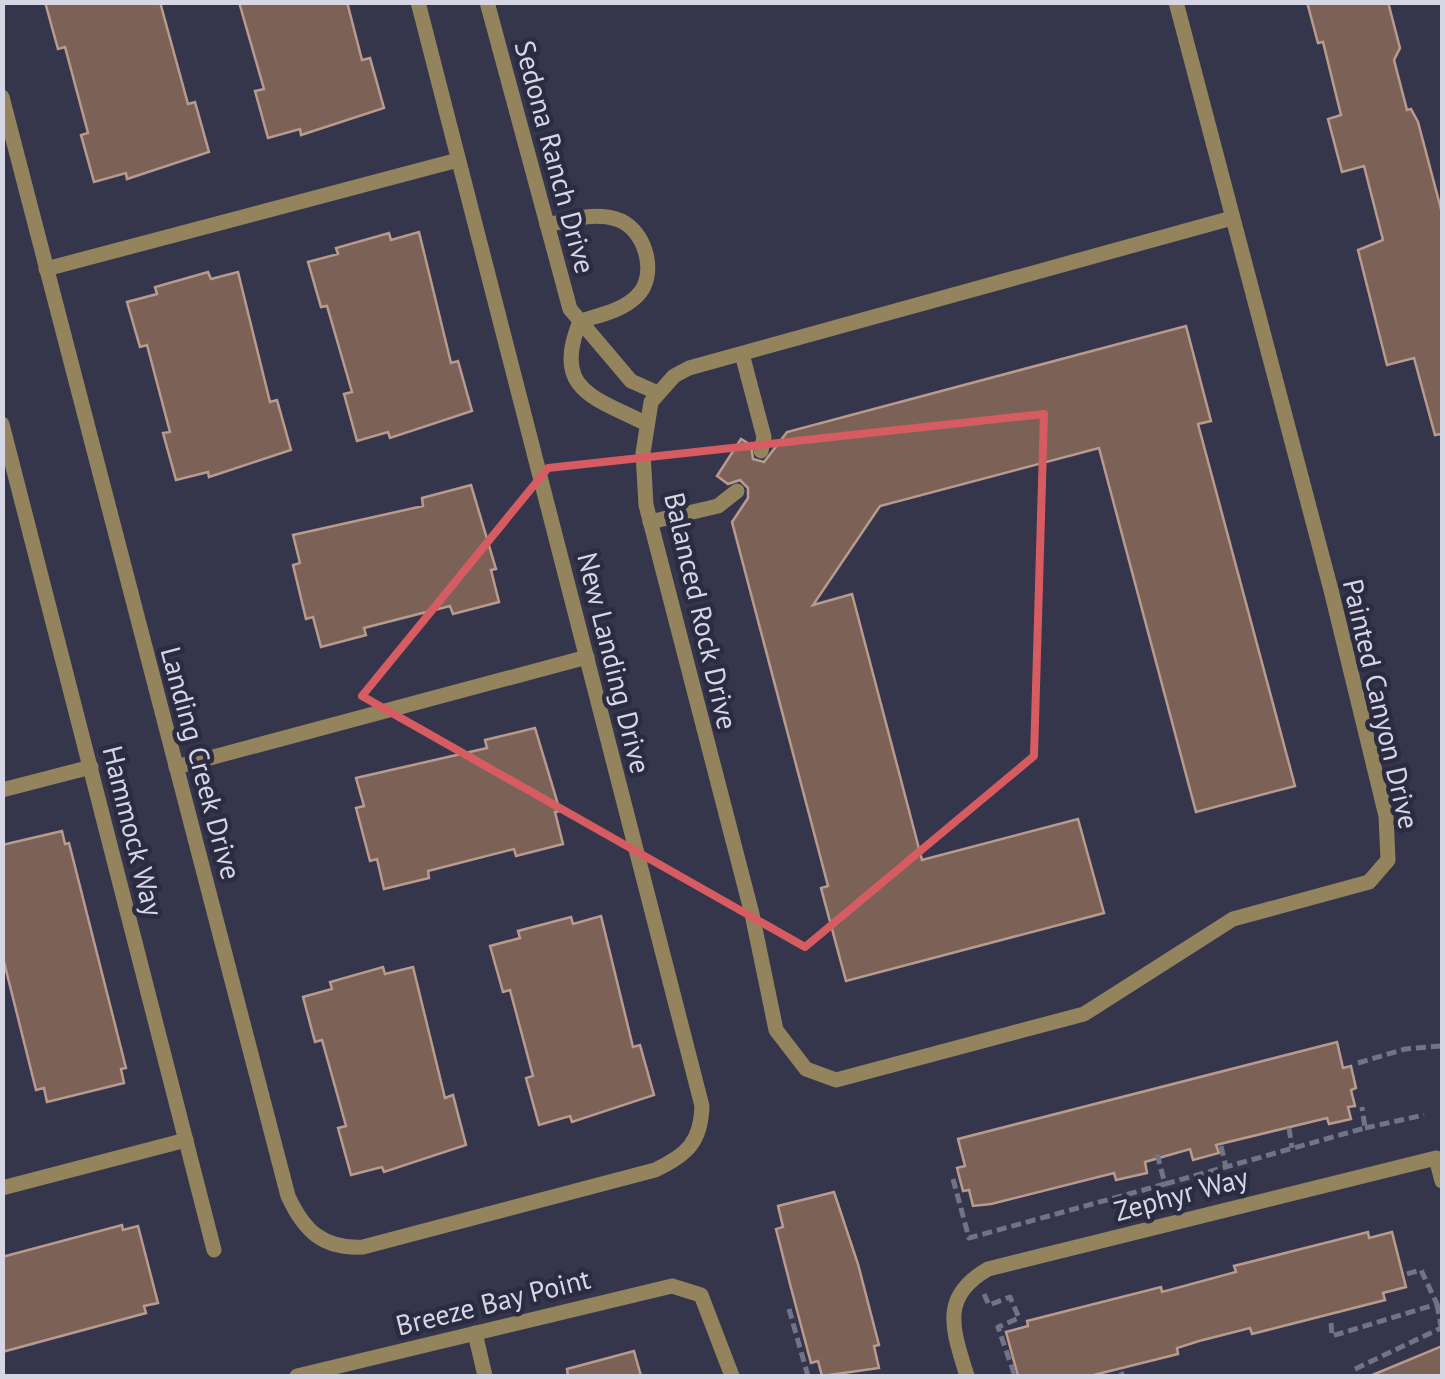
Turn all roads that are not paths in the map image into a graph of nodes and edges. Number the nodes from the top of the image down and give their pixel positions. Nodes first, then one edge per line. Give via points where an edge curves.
1 (418, 2) edge
2 (487, 2) edge
3 (1176, 2) edge
4 (2, 98) edge
5 (458, 160) junction
6 (1232, 218) junction
7 (548, 226) junction
8 (46, 269) junction
9 (580, 321) junction
10 (742, 354) junction
11 (658, 393) junction
12 (2, 424) edge
13 (647, 424) junction
14 (761, 451) dead end
15 (737, 491) dead end
16 (650, 522) junction
17 (587, 657) junction
18 (91, 767) junction
19 (176, 767) junction
20 (2, 790) edge
21 (806, 1069) joint
22 (186, 1140) junction
23 (1442, 1181) edge
24 (2, 1188) edge
25 (511, 1208) joint
26 (214, 1250) dead end
27 (474, 1333) junction
28 (296, 1376) edge
29 (485, 1376) edge
30 (732, 1376) edge
31 (967, 1376) edge

1 - 5 lane, New Landing Drive
2 - 7 lane, Sedona Ranch Drive
3 - 6 lane, Painted Canyon Drive
4 - 8 lane, Landing Creek Drive
5 - 8 lane
5 - 17 lane, New Landing Drive
6 - 10 lane
6 - 21 lane, Painted Canyon Drive via 1386,816 1388,860 1369,882 1233,918 1084,1014 836,1080
7 - 9 lane, Sedona Ranch Drive via 570,309
7 - 9 lane via 585,217 616,219 644,247 642,292
8 - 19 lane, Landing Creek Drive
9 - 11 lane, Sedona Ranch Drive via 631,380
9 - 13 lane via 568,351 576,383
10 - 11 lane via 689,368
10 - 14 lane via 764,437
11 - 13 lane, Balanced Rock Drive
12 - 18 lane, Hammock Way
13 - 16 lane, Balanced Rock Drive
15 - 16 lane via 718,506
16 - 21 lane, Balanced Rock Drive via 776,1030
17 - 19 lane
17 - 25 lane, New Landing Drive via 702,1106 702,1131 692,1148 655,1170
18 - 20 lane
18 - 22 lane, Hammock Way
19 - 25 lane, Landing Creek Drive via 288,1196 300,1220 316,1238 342,1248
22 - 24 lane
22 - 26 lane, Hammock Way
23 - 31 lane, Zephyr Way via 1436,1158 988,1269 965,1282 954,1303 954,1335
27 - 28 lane, Breeze Bay Point
27 - 29 lane
27 - 30 lane, Breeze Bay Point via 672,1286 702,1294

